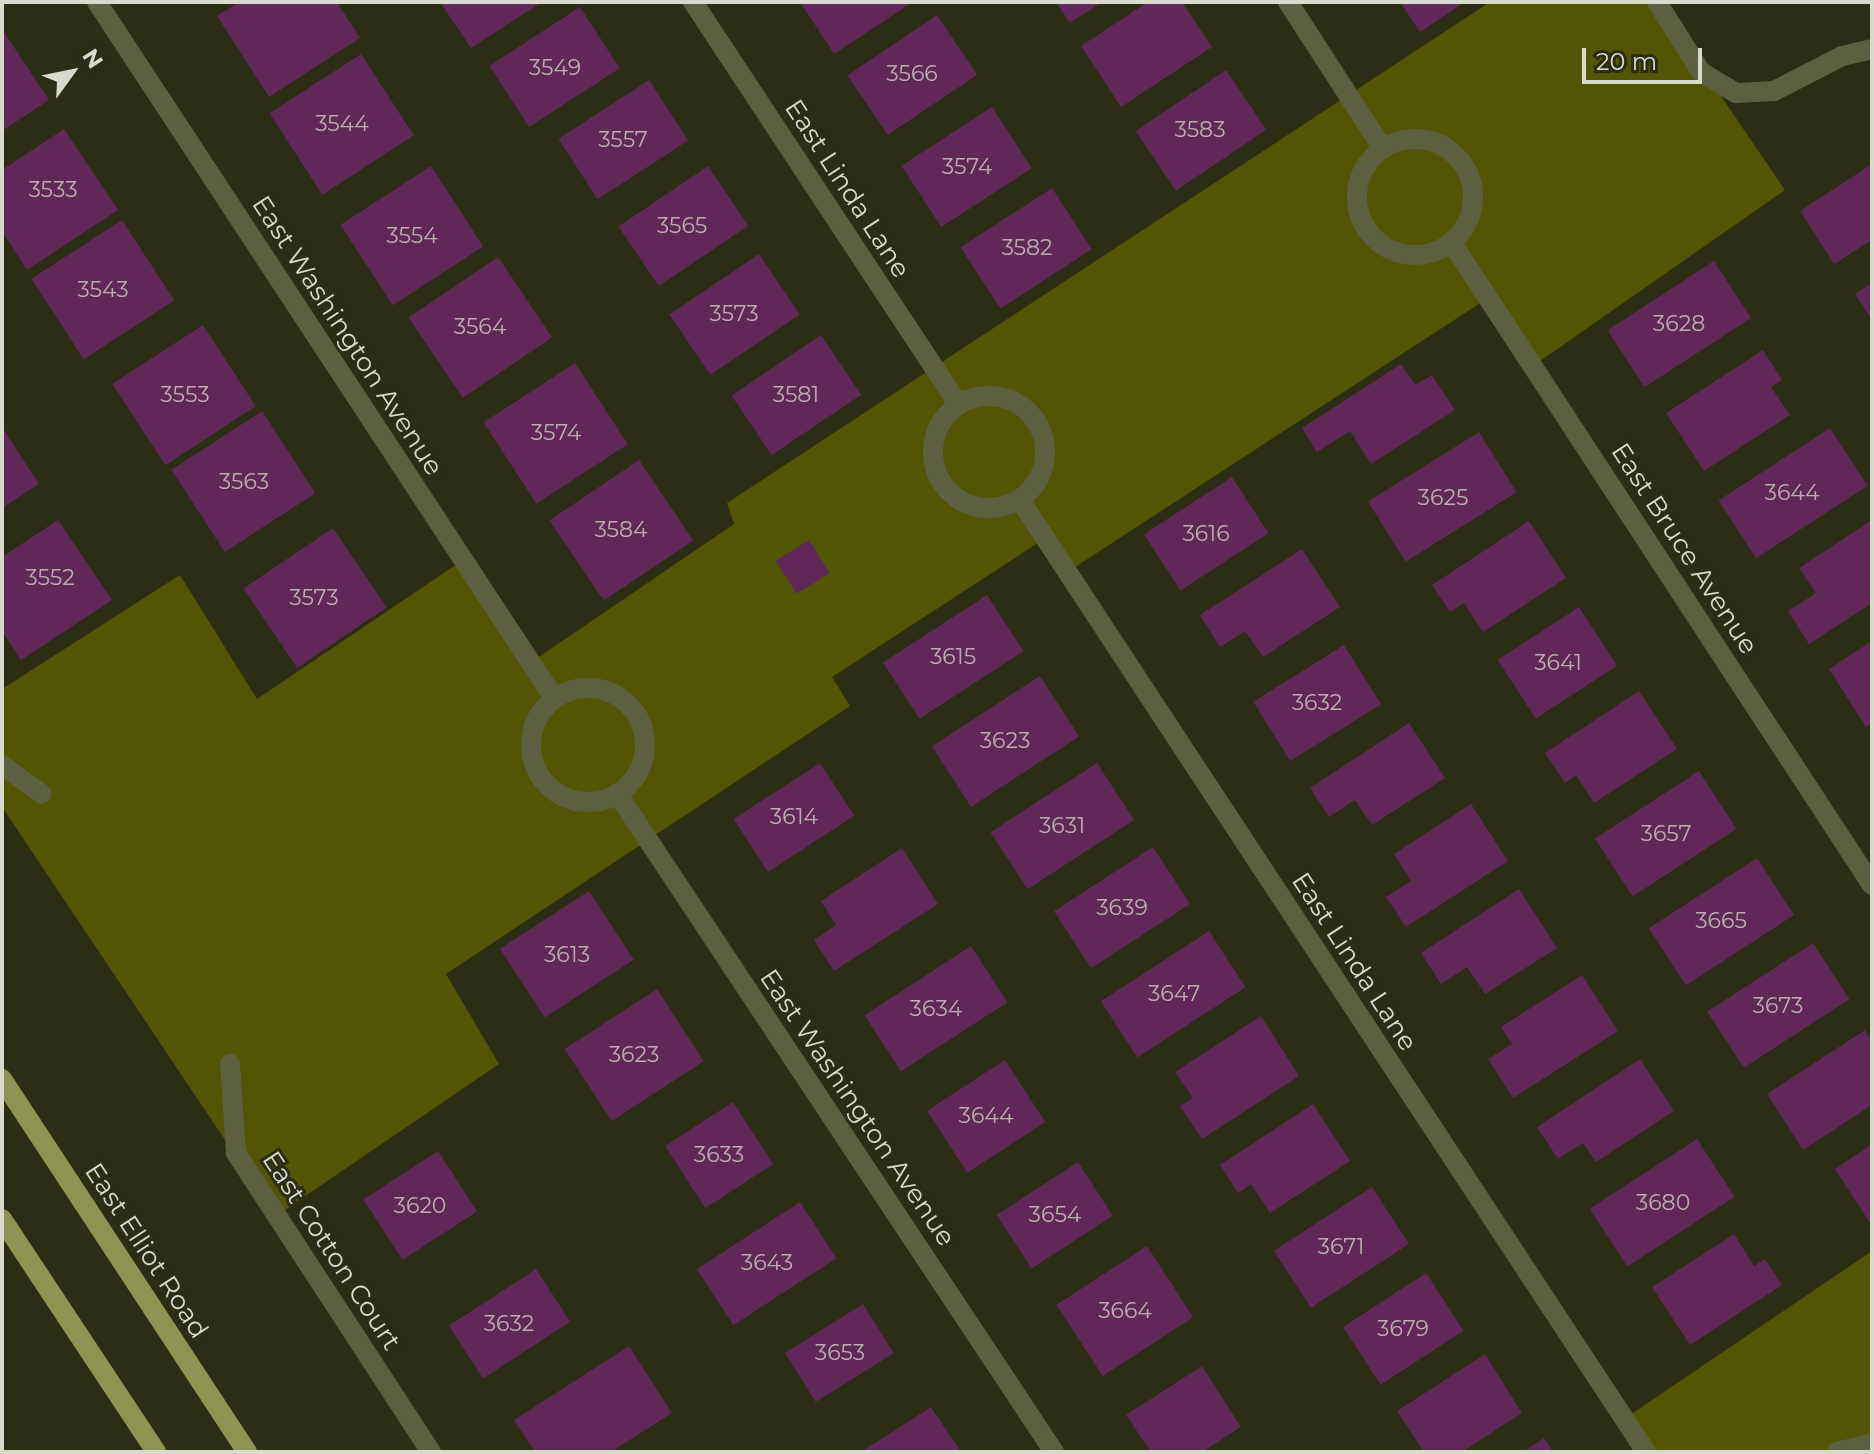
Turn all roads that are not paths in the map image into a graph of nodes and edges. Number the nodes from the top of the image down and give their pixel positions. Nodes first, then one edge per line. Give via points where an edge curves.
1 (97, 2) edge
2 (693, 2) edge
3 (1288, 2) edge
4 (1657, 2) edge
5 (1872, 49) edge
6 (1383, 149) junction
7 (1452, 243) junction
8 (958, 404) junction
9 (1020, 500) junction
10 (554, 698) junction
11 (2, 765) edge
12 (617, 793) junction
13 (42, 794) dead end
14 (1872, 885) edge
15 (230, 1064) dead end
16 (2, 1079) edge
17 (2, 1219) edge
18 (1872, 1443) edge
19 (156, 1452) edge
20 (247, 1452) edge
21 (431, 1452) edge
22 (1054, 1452) edge
23 (1646, 1452) edge
24 (1837, 1452) edge

1 - 10 street, East Washington Avenue
2 - 8 street, East Linda Lane
3 - 6 street
4 - 5 street via 1701,72 1736,93 1774,91 1842,56
6 - 7 street via 1426,139 1457,156 1469,174 1474,204
6 - 7 street via 1360,179 1357,199 1371,236 1413,256
7 - 14 street, East Bruce Avenue
8 - 9 street via 935,437 939,478 951,494 980,508
8 - 9 street via 989,395 1011,399 1041,428 1043,472
9 - 23 street, East Linda Lane
10 - 12 street via 536,719 530,742 543,780 574,801 592,803
10 - 12 street via 580,687 607,690 640,720 643,764
11 - 13 street
12 - 22 street, East Washington Avenue
15 - 21 street, East Cotton Court via 236,1153
16 - 20 main road, East Elliot Road
17 - 19 main road
18 - 24 street

